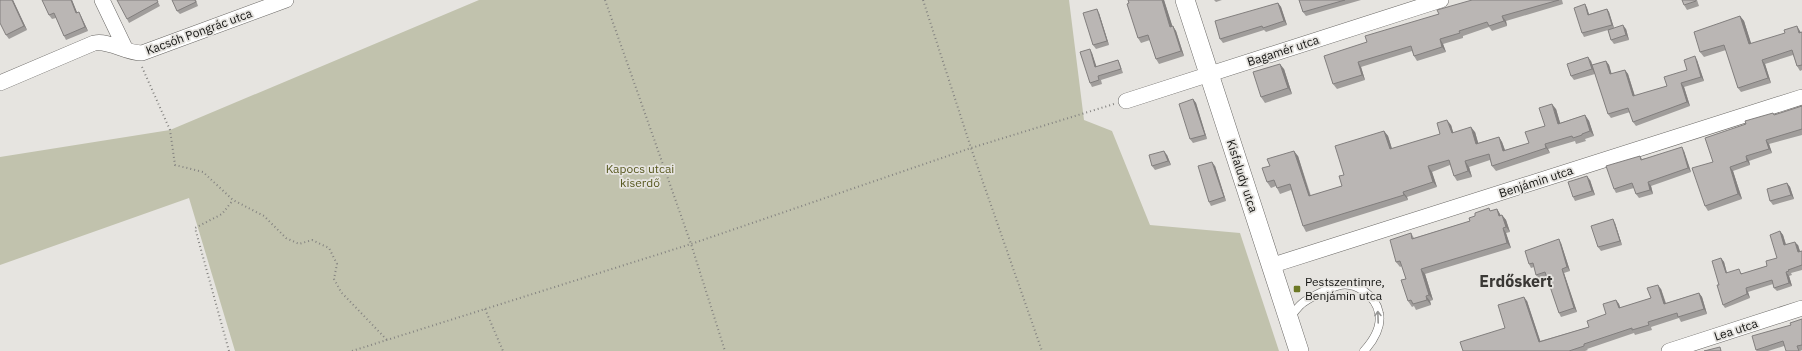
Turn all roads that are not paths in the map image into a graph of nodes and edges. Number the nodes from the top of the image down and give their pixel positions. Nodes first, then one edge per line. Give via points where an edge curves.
1 (102, 0) edge
2 (286, 0) edge
3 (1185, 0) edge
4 (1441, 0) edge
5 (131, 52) junction
6 (1210, 75) junction
7 (0, 83) edge
8 (1802, 97) edge
9 (1126, 101) road end
10 (1270, 266) junction
11 (1802, 308) edge
12 (1288, 319) junction
13 (1299, 351) edge
14 (1364, 351) edge
15 (1669, 351) edge

1 - 5 street
2 - 5 street, Kacsóh Pongrác utca via 149,52
3 - 6 street, Kisfaludy utca
4 - 6 street, Bagamér utca
5 - 7 street, Kacsóh Pongrác utca via 105,43 94,43
6 - 9 street, Bagamér utca
6 - 10 street, Kisfaludy utca
8 - 10 street, Benjámin utca
10 - 12 street, Kisfaludy utca
11 - 15 street, Lea utca
12 - 13 street, Kisfaludy utca
14 -> 12 lane via 1373,341 1379,326 1379,312 1374,301 1354,285 1340,285 1303,303

